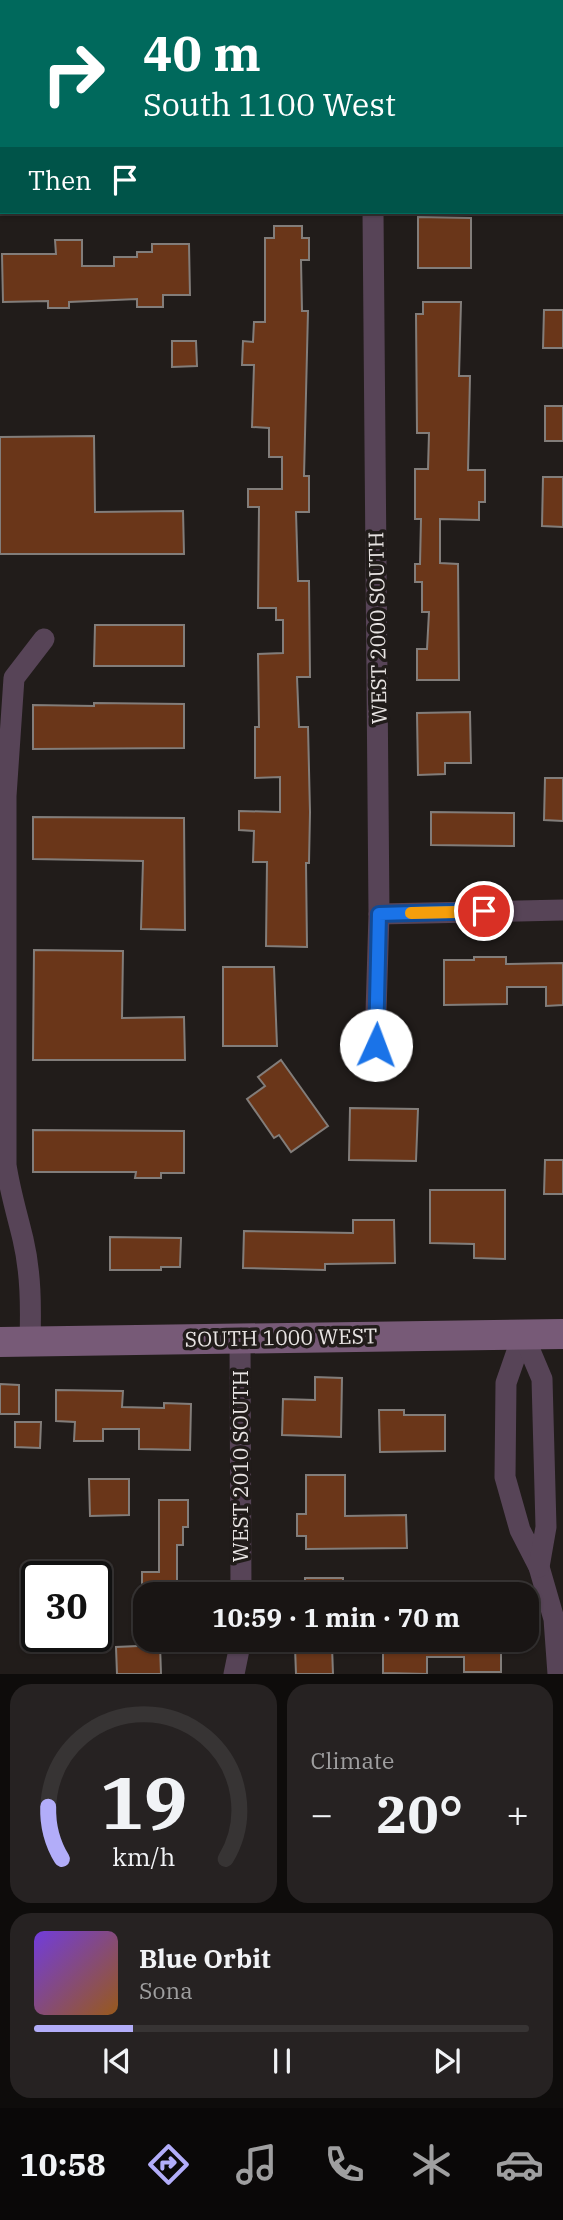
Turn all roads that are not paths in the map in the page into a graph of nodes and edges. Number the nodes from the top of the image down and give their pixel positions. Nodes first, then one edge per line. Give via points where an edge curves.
1 (373, 214) edge
2 (44, 639) dead end
3 (563, 910) edge
4 (379, 914) junction
5 (3, 977) edge
6 (376, 1045) dead end
7 (523, 1334) junction
8 (563, 1334) edge
9 (240, 1337) junction
10 (0, 1342) edge
11 (30, 1342) junction
12 (539, 1567) junction
13 (241, 1582) edge
14 (239, 1652) edge
15 (234, 1674) edge
16 (558, 1674) edge

1 - 4 street, WEST 2000 SOUTH
2 - 5 street via 14,678 6,796
3 - 4 street
4 - 6 street, WEST 2000 SOUTH
5 - 11 street via 6,1165 31,1290
7 - 8 main road, SOUTH 1000 WEST
7 - 9 main road, SOUTH 1000 WEST
7 - 12 street via 542,1379 545,1527
7 - 12 street via 506,1383 505,1478 520,1530
9 - 11 main road, SOUTH 1000 WEST
9 - 13 street, WEST 2010 SOUTH
10 - 11 main road, SOUTH 1000 WEST
12 - 16 street via 554,1619
14 - 15 street

